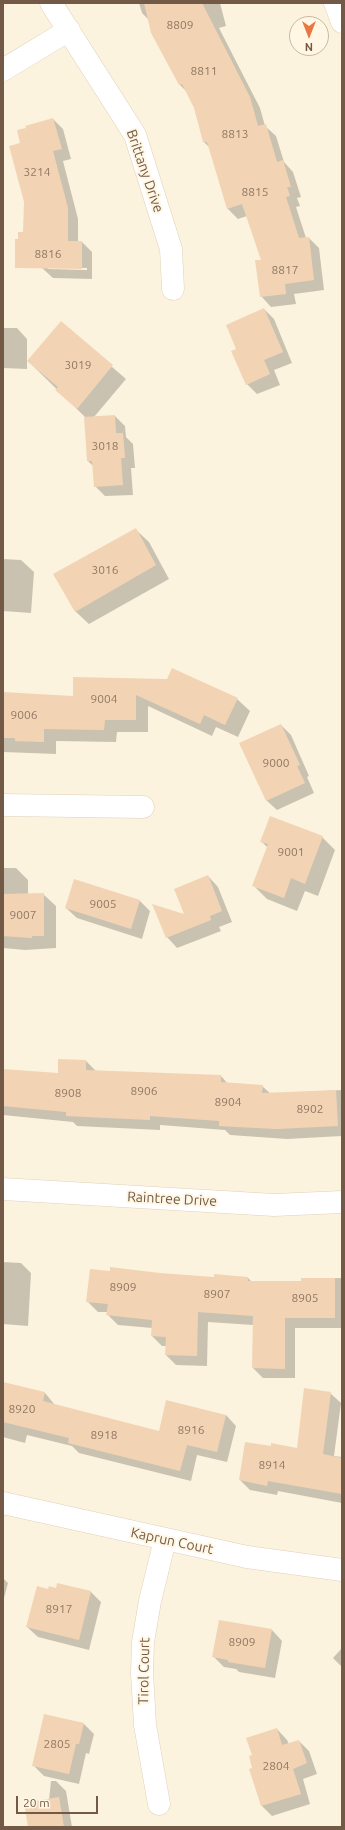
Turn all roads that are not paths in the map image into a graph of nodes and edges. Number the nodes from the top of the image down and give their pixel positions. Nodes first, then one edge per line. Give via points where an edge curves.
1 (51, 3) edge
2 (335, 3) edge
3 (342, 22) edge
4 (69, 30) junction
5 (3, 70) edge
6 (173, 289) dead end
7 (3, 805) edge
8 (144, 807) dead end
9 (3, 1189) edge
10 (342, 1202) edge
11 (3, 1503) edge
12 (165, 1540) junction
13 (342, 1570) edge
14 (159, 1804) dead end

1 - 4 street, Brittany Drive
2 - 3 street
4 - 5 street
4 - 6 street, Brittany Drive via 135,135 171,249
7 - 8 street
9 - 10 street, Raintree Drive via 274,1205
11 - 12 street, Kaprun Court
12 - 13 street, Kaprun Court via 246,1557
12 - 14 street, Tirol Court via 150,1601 142,1673 144,1725

